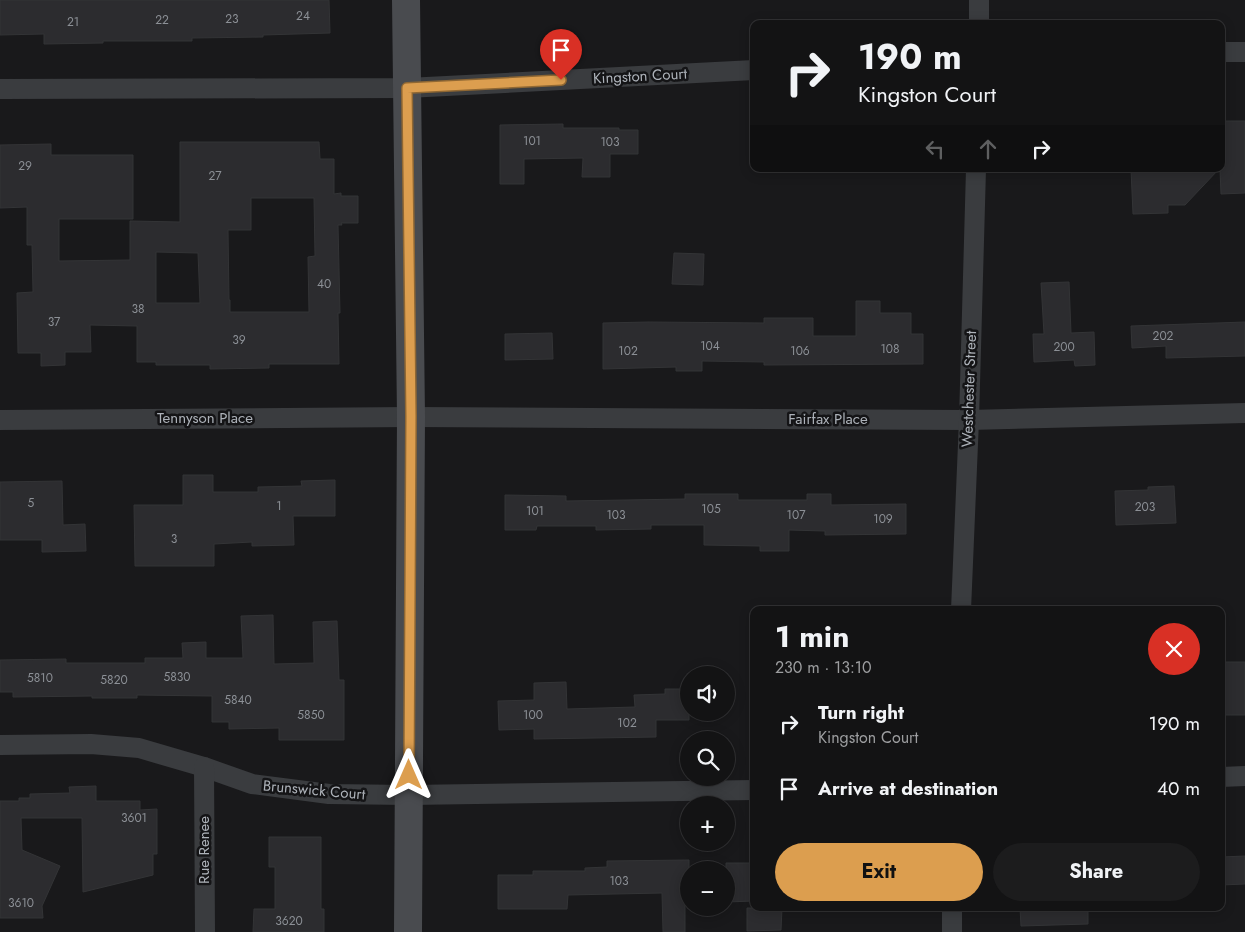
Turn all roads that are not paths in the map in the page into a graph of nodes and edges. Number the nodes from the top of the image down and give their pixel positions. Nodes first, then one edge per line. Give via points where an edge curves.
1 (406, 0) edge
2 (979, 0) edge
3 (979, 20) edge
4 (1225, 52) edge
5 (1245, 52) edge
6 (750, 70) edge
7 (407, 88) junction
8 (0, 89) edge
9 (976, 172) edge
10 (1245, 413) edge
11 (411, 416) junction
12 (0, 420) edge
13 (968, 420) junction
14 (961, 606) edge
15 (0, 745) edge
16 (204, 768) junction
17 (1245, 776) edge
18 (1225, 777) edge
19 (750, 790) edge
20 (409, 795) junction
21 (952, 911) edge
22 (205, 932) edge
23 (408, 932) edge
24 (952, 932) edge

1 - 7 main road
2 - 3 street
4 - 5 street
6 - 7 street, Kingston Court
7 - 8 street
7 - 11 main road
9 - 13 street, Westchester Street
10 - 13 street, Fairfax Place
11 - 12 street, Tennyson Place
11 - 13 street, Fairfax Place
11 - 20 main road
13 - 14 street, Westchester Street
15 - 16 street, Brunswick Court via 91,744 139,748
16 - 20 street, Brunswick Court via 252,784 278,788 329,794
16 - 22 street, Rue Renee
17 - 18 street
19 - 20 street, Brunswick Court
20 - 23 main road
21 - 24 street

